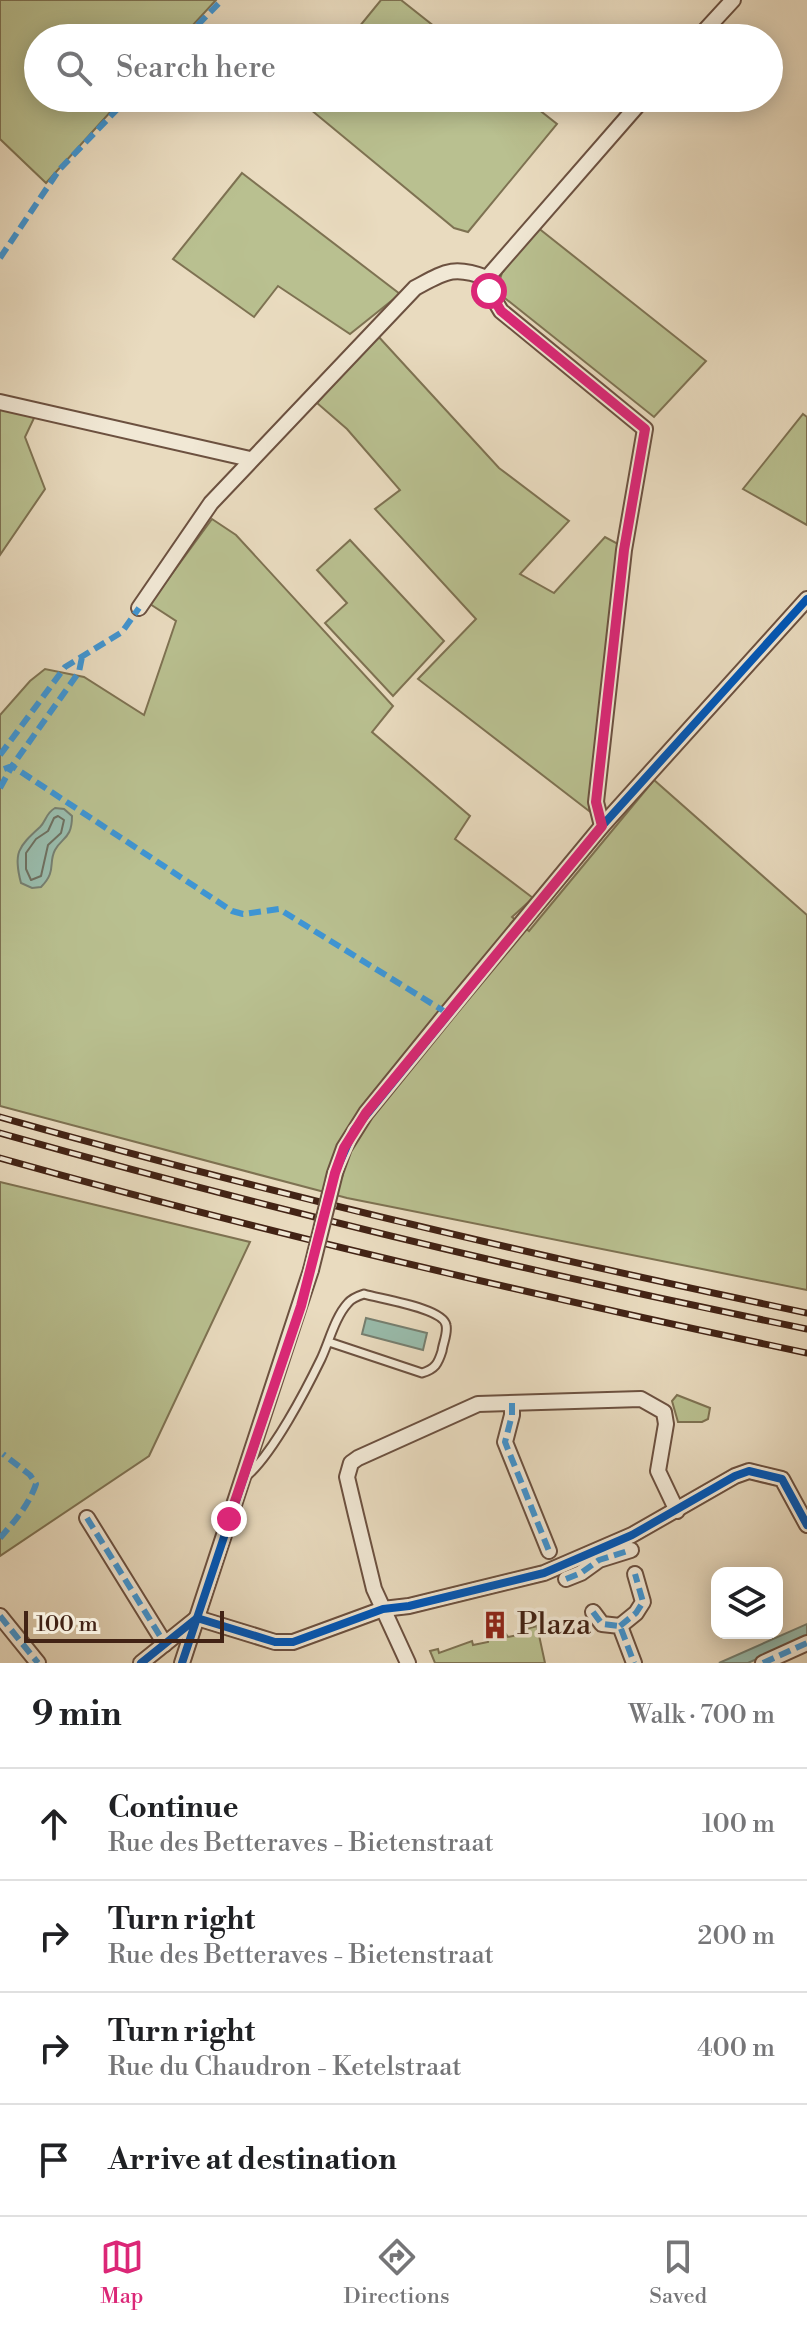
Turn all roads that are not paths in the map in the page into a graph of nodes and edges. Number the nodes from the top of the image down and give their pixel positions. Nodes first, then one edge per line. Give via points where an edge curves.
1 (733, 0) edge
2 (711, 24) edge
3 (632, 112) edge
4 (487, 278) junction
5 (0, 402) edge
6 (250, 459) junction
7 (807, 599) edge
8 (139, 608) dead end
9 (602, 826) junction
10 (329, 1342) junction
11 (512, 1403) junction
12 (240, 1482) junction
13 (677, 1511) junction
14 (87, 1518) dead end
15 (807, 1525) edge
16 (549, 1551) dead end
17 (566, 1579) dead end
18 (383, 1609) junction
19 (593, 1612) dead end
20 (0, 1616) edge
21 (197, 1618) junction
22 (620, 1626) junction
23 (807, 1643) edge
24 (165, 1644) junction
25 (38, 1663) edge
26 (141, 1663) edge
27 (182, 1663) edge
28 (408, 1663) edge
29 (634, 1663) edge
30 (763, 1663) edge

1 - 2 street
3 - 4 street
4 - 6 street via 449,270 415,288
4 - 9 street via 501,311 645,429 624,550 601,755 596,802
5 - 6 street
6 - 8 street via 211,503
7 - 9 street
9 - 12 street, bridge via 366,1113 344,1148 311,1270
10 - 10 lane via 346,1304 364,1294 435,1312 447,1328 439,1361 422,1373
10 - 12 lane via 263,1461
11 - 13 street via 641,1399 657,1406 666,1424 658,1471
11 - 16 street via 505,1442
11 - 18 street via 478,1404 351,1463 347,1477
12 - 21 street
13 - 15 street via 749,1471 782,1479
13 - 18 street via 544,1573
14 - 24 street
17 - 22 street via 599,1560 629,1558 643,1602
18 - 21 street via 284,1643
18 - 28 street
19 - 22 street via 602,1624
20 - 25 street
21 - 24 street
21 - 27 street
22 - 29 street
23 - 30 street
24 - 26 street

